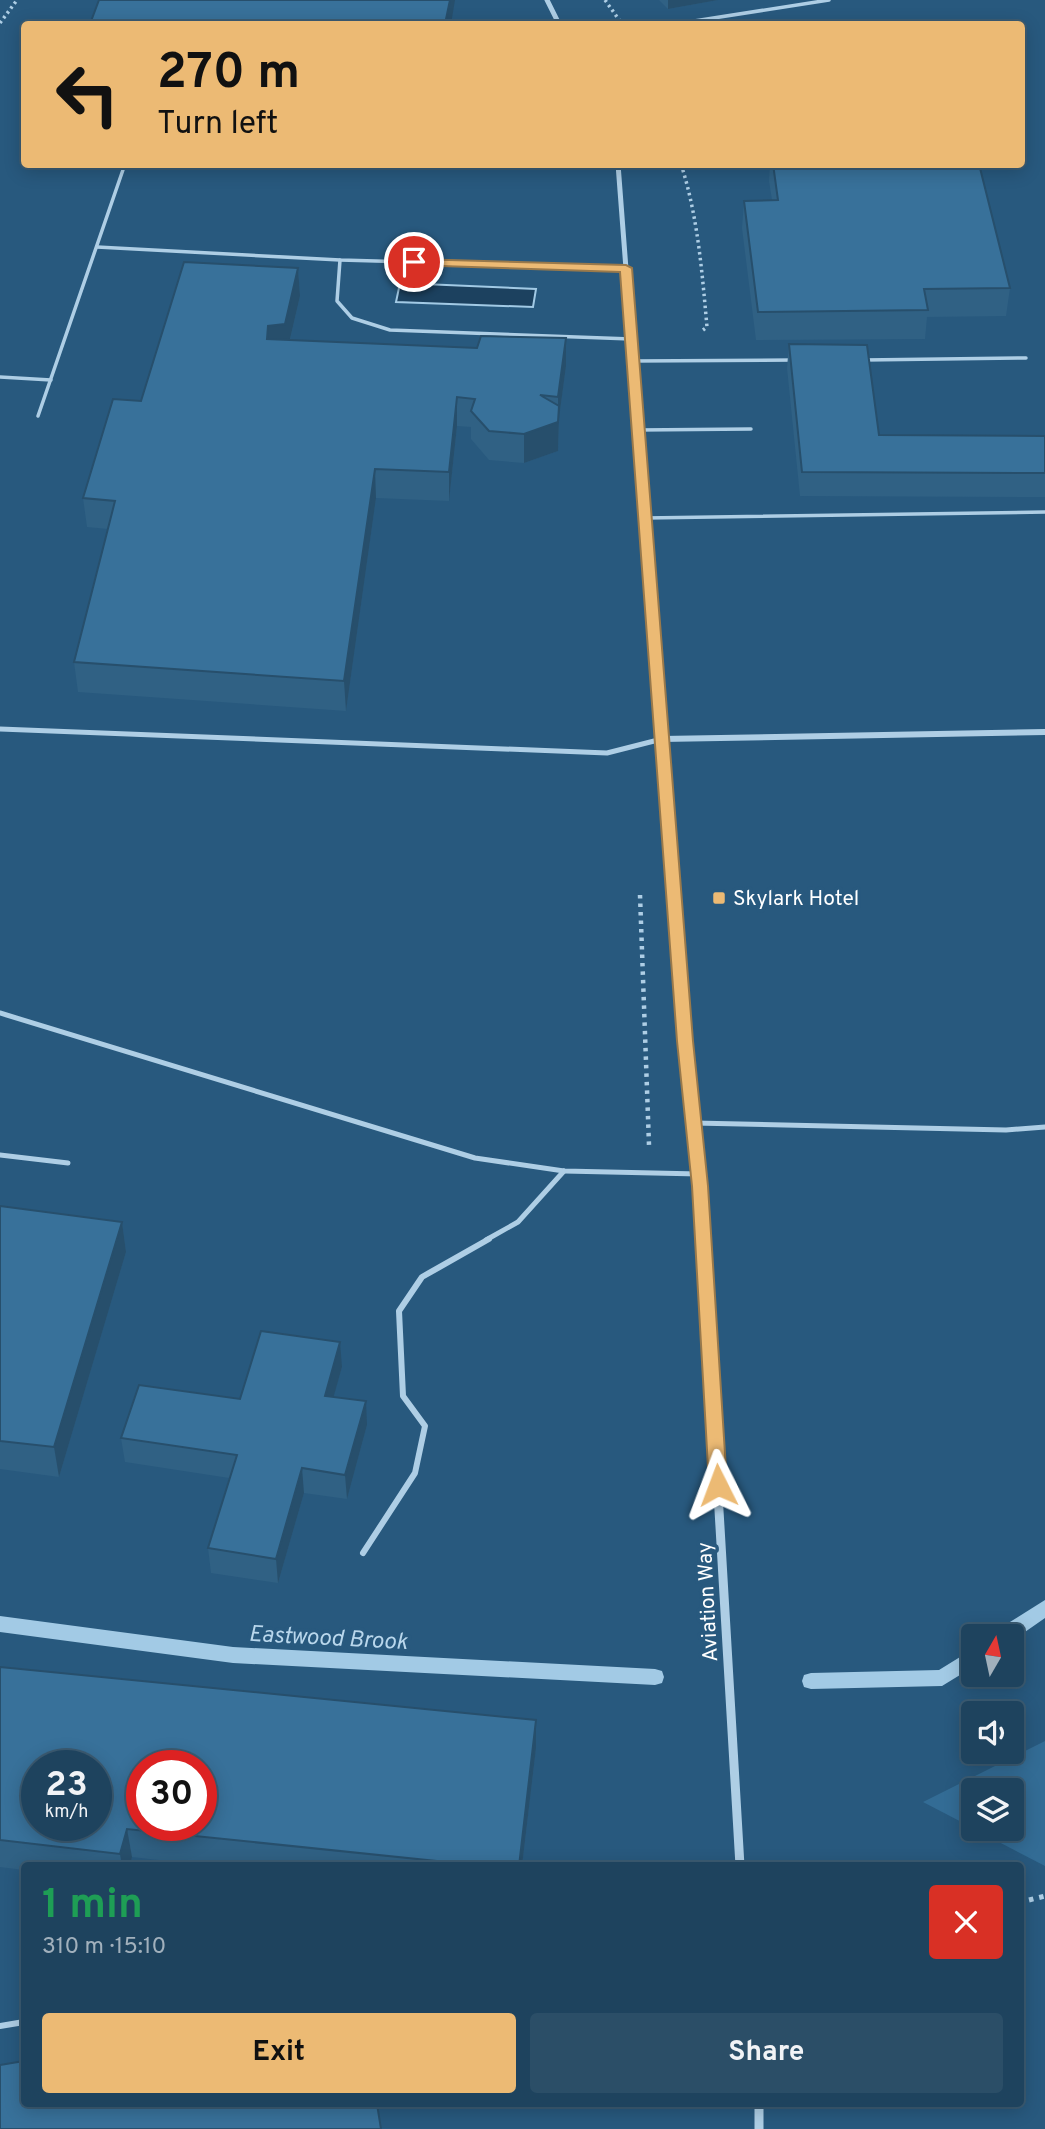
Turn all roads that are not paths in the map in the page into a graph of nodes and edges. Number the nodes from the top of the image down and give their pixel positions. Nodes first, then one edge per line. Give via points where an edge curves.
1 (547, 0) edge
2 (829, 0) edge
3 (558, 21) edge
4 (694, 21) edge
5 (124, 168) edge
6 (618, 168) edge
7 (97, 247) junction
8 (340, 260) junction
9 (626, 268) junction
10 (631, 339) junction
11 (1026, 359) dead end
12 (803, 360) edge
13 (858, 360) edge
14 (633, 361) junction
15 (0, 377) edge
16 (51, 380) junction
17 (38, 416) dead end
18 (751, 429) dead end
19 (638, 430) junction
20 (1045, 513) edge
21 (645, 518) junction
22 (0, 729) edge
23 (1045, 732) edge
24 (662, 739) junction
25 (0, 1013) edge
26 (694, 1123) junction
27 (1045, 1127) edge
28 (0, 1155) edge
29 (68, 1163) dead end
30 (564, 1171) junction
31 (699, 1174) junction
32 (363, 1553) dead end
33 (740, 1862) edge
34 (21, 2022) edge
35 (0, 2025) edge
36 (759, 2107) edge
37 (759, 2129) edge

1 - 3 street
2 - 4 lane
5 - 7 lane
6 - 9 street, Aviation Way
7 - 8 lane
7 - 16 lane
8 - 9 lane
8 - 10 lane via 337,301 352,318 390,330
9 - 10 street, Aviation Way
10 - 14 street, Aviation Way
11 - 13 lane
12 - 14 lane
14 - 19 street, Aviation Way
15 - 16 lane
16 - 17 lane
18 - 19 lane
19 - 21 street, Aviation Way
20 - 21 lane
21 - 24 street, Aviation Way
22 - 24 lane via 607,753
23 - 24 street
24 - 26 street, Aviation Way
25 - 30 lane via 475,1158
26 - 27 lane
26 - 31 street, Aviation Way
28 - 29 lane
30 - 31 lane
30 - 32 lane via 518,1222 422,1277 399,1311 403,1396 425,1426 415,1474
31 - 33 street, Aviation Way
34 - 35 lane
36 - 37 street

